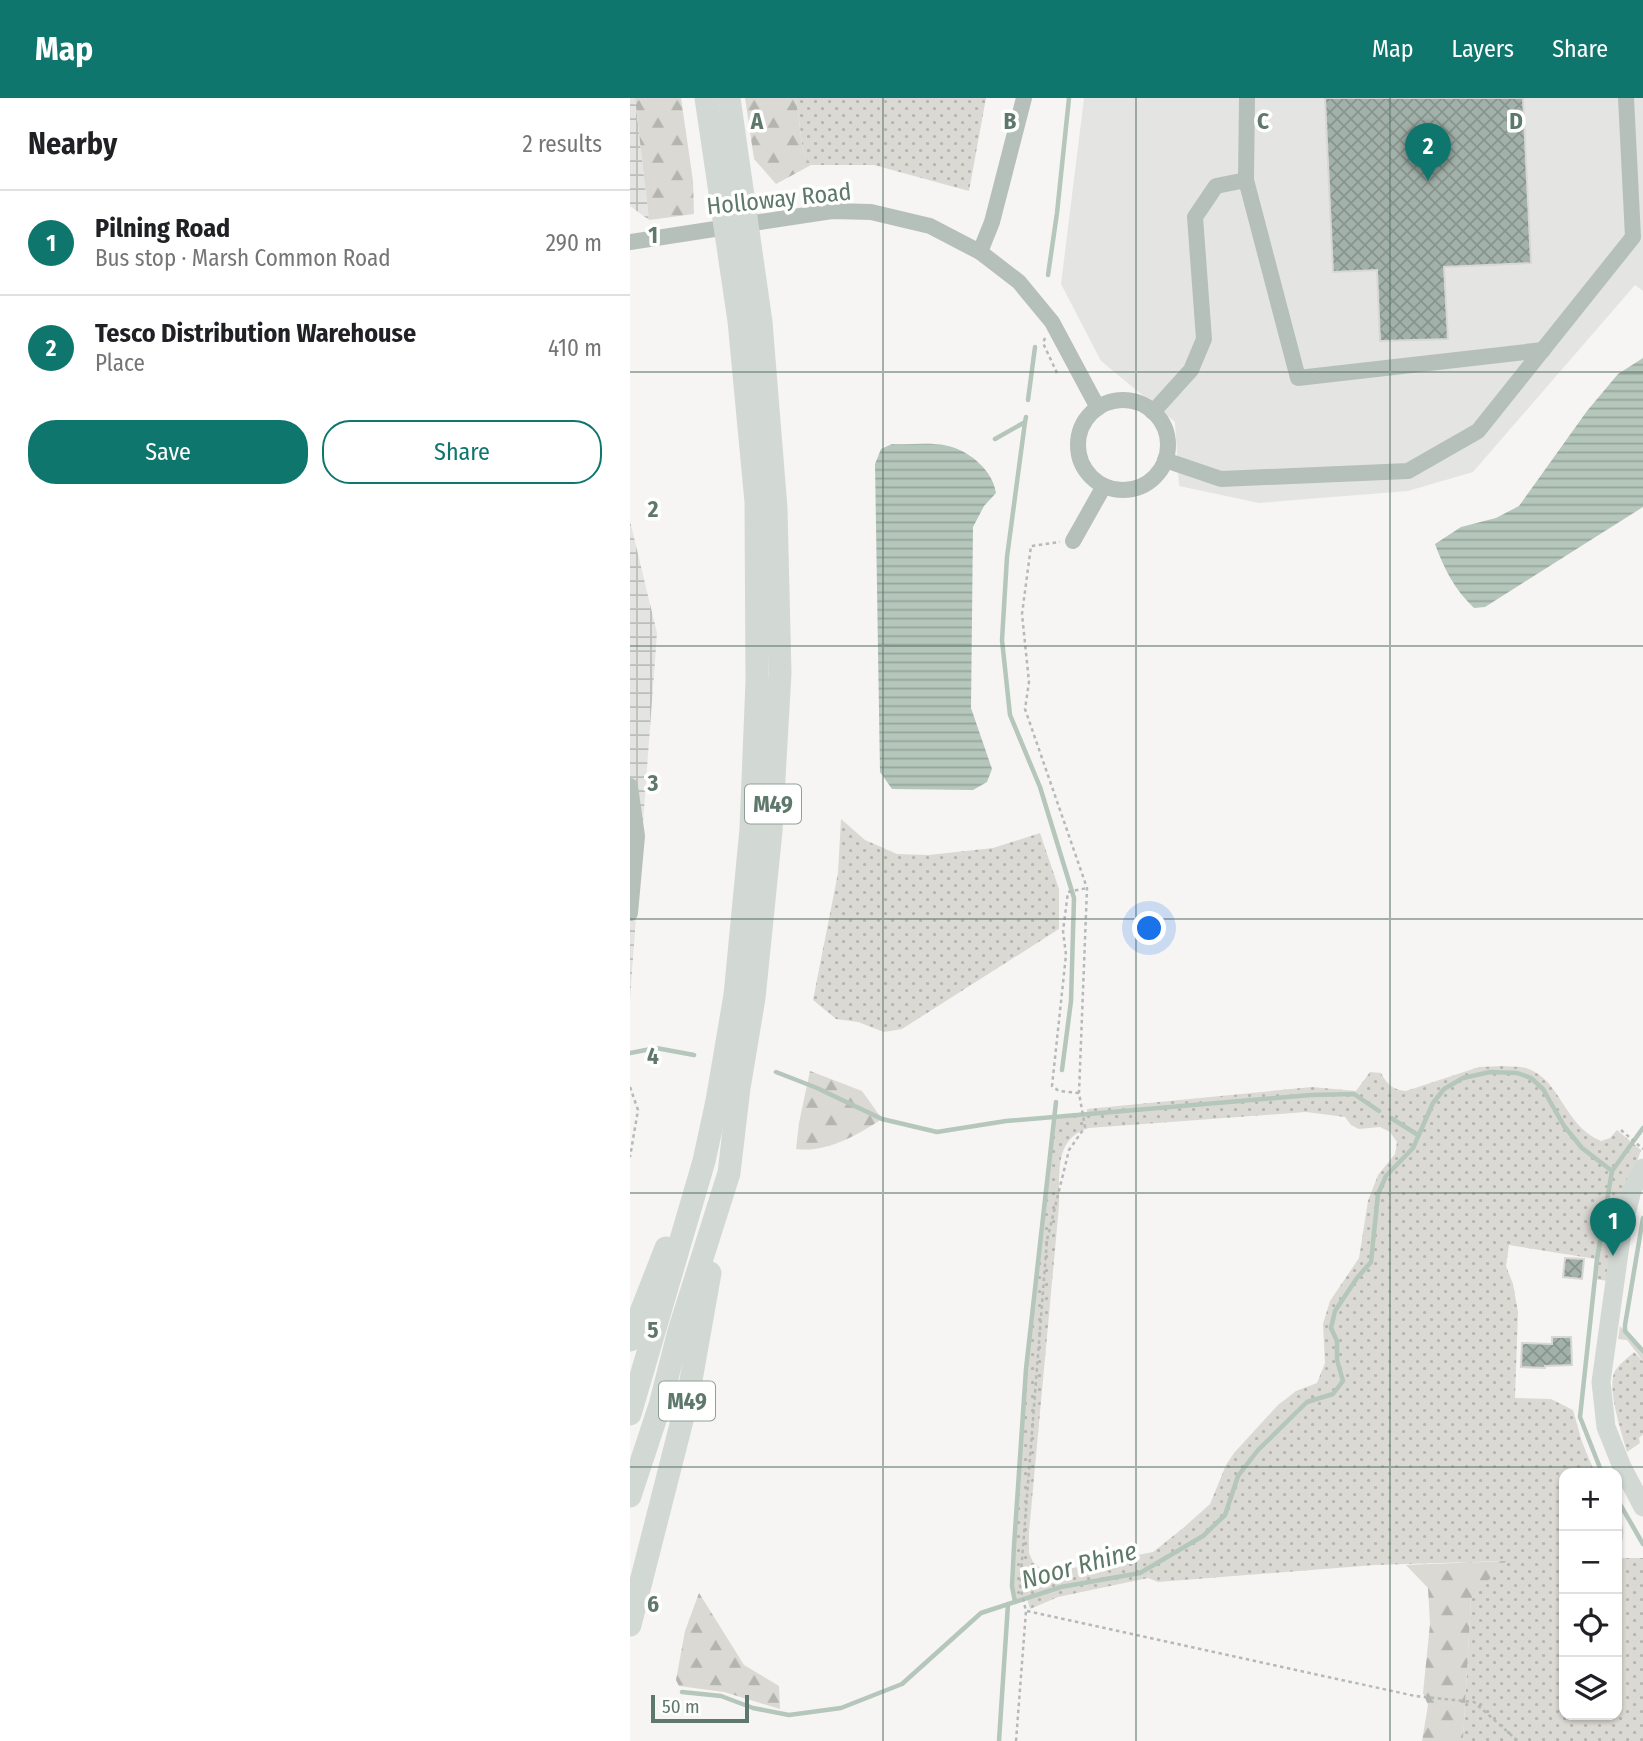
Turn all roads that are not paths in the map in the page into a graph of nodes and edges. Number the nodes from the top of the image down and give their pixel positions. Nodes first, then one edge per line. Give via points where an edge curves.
1 (706, 98) edge
2 (729, 98) edge
3 (1024, 98) edge
4 (1247, 98) edge
5 (1626, 98) edge
6 (1246, 180) junction
7 (635, 241) edge
8 (980, 252) junction
9 (1543, 350) junction
10 (1098, 408) junction
11 (1153, 412) junction
12 (1165, 460) junction
13 (1104, 486) junction
14 (1073, 541) road end
15 (630, 786) edge
16 (630, 913) edge
17 (717, 1101) junction
18 (1643, 1168) edge
19 (729, 1173) junction
20 (630, 1340) edge
21 (630, 1414) edge
22 (630, 1496) edge
23 (1643, 1507) edge
24 (630, 1625) edge

1 - 17 highway, M49 via 739,321 756,516 757,681 751,829 735,995
2 - 19 highway, M49 via 761,322 776,508 780,673 771,831 754,998
3 - 8 street
4 - 6 street
5 - 9 street via 1633,237
6 - 9 street via 1298,379
6 - 11 street via 1216,186 1195,217 1204,339 1191,370
7 - 8 street, Holloway Road via 832,211 871,212 930,226
8 - 10 street, Holloway Road via 1018,282 1052,322
9 - 12 street via 1478,431 1408,471 1222,479
10 - 11 street via 1126,401
10 - 13 street via 1081,428 1079,455 1092,479
11 - 12 street via 1166,434
12 - 13 street via 1147,483 1126,490
13 - 14 street
15 - 16 street via 637,836
17 - 20 highway, M49
17 - 21 highway, M49 via 704,1161
18 - 23 main road via 1622,1231 1601,1382 1606,1427
19 - 22 highway, M49
19 - 24 highway, M49 via 688,1397

